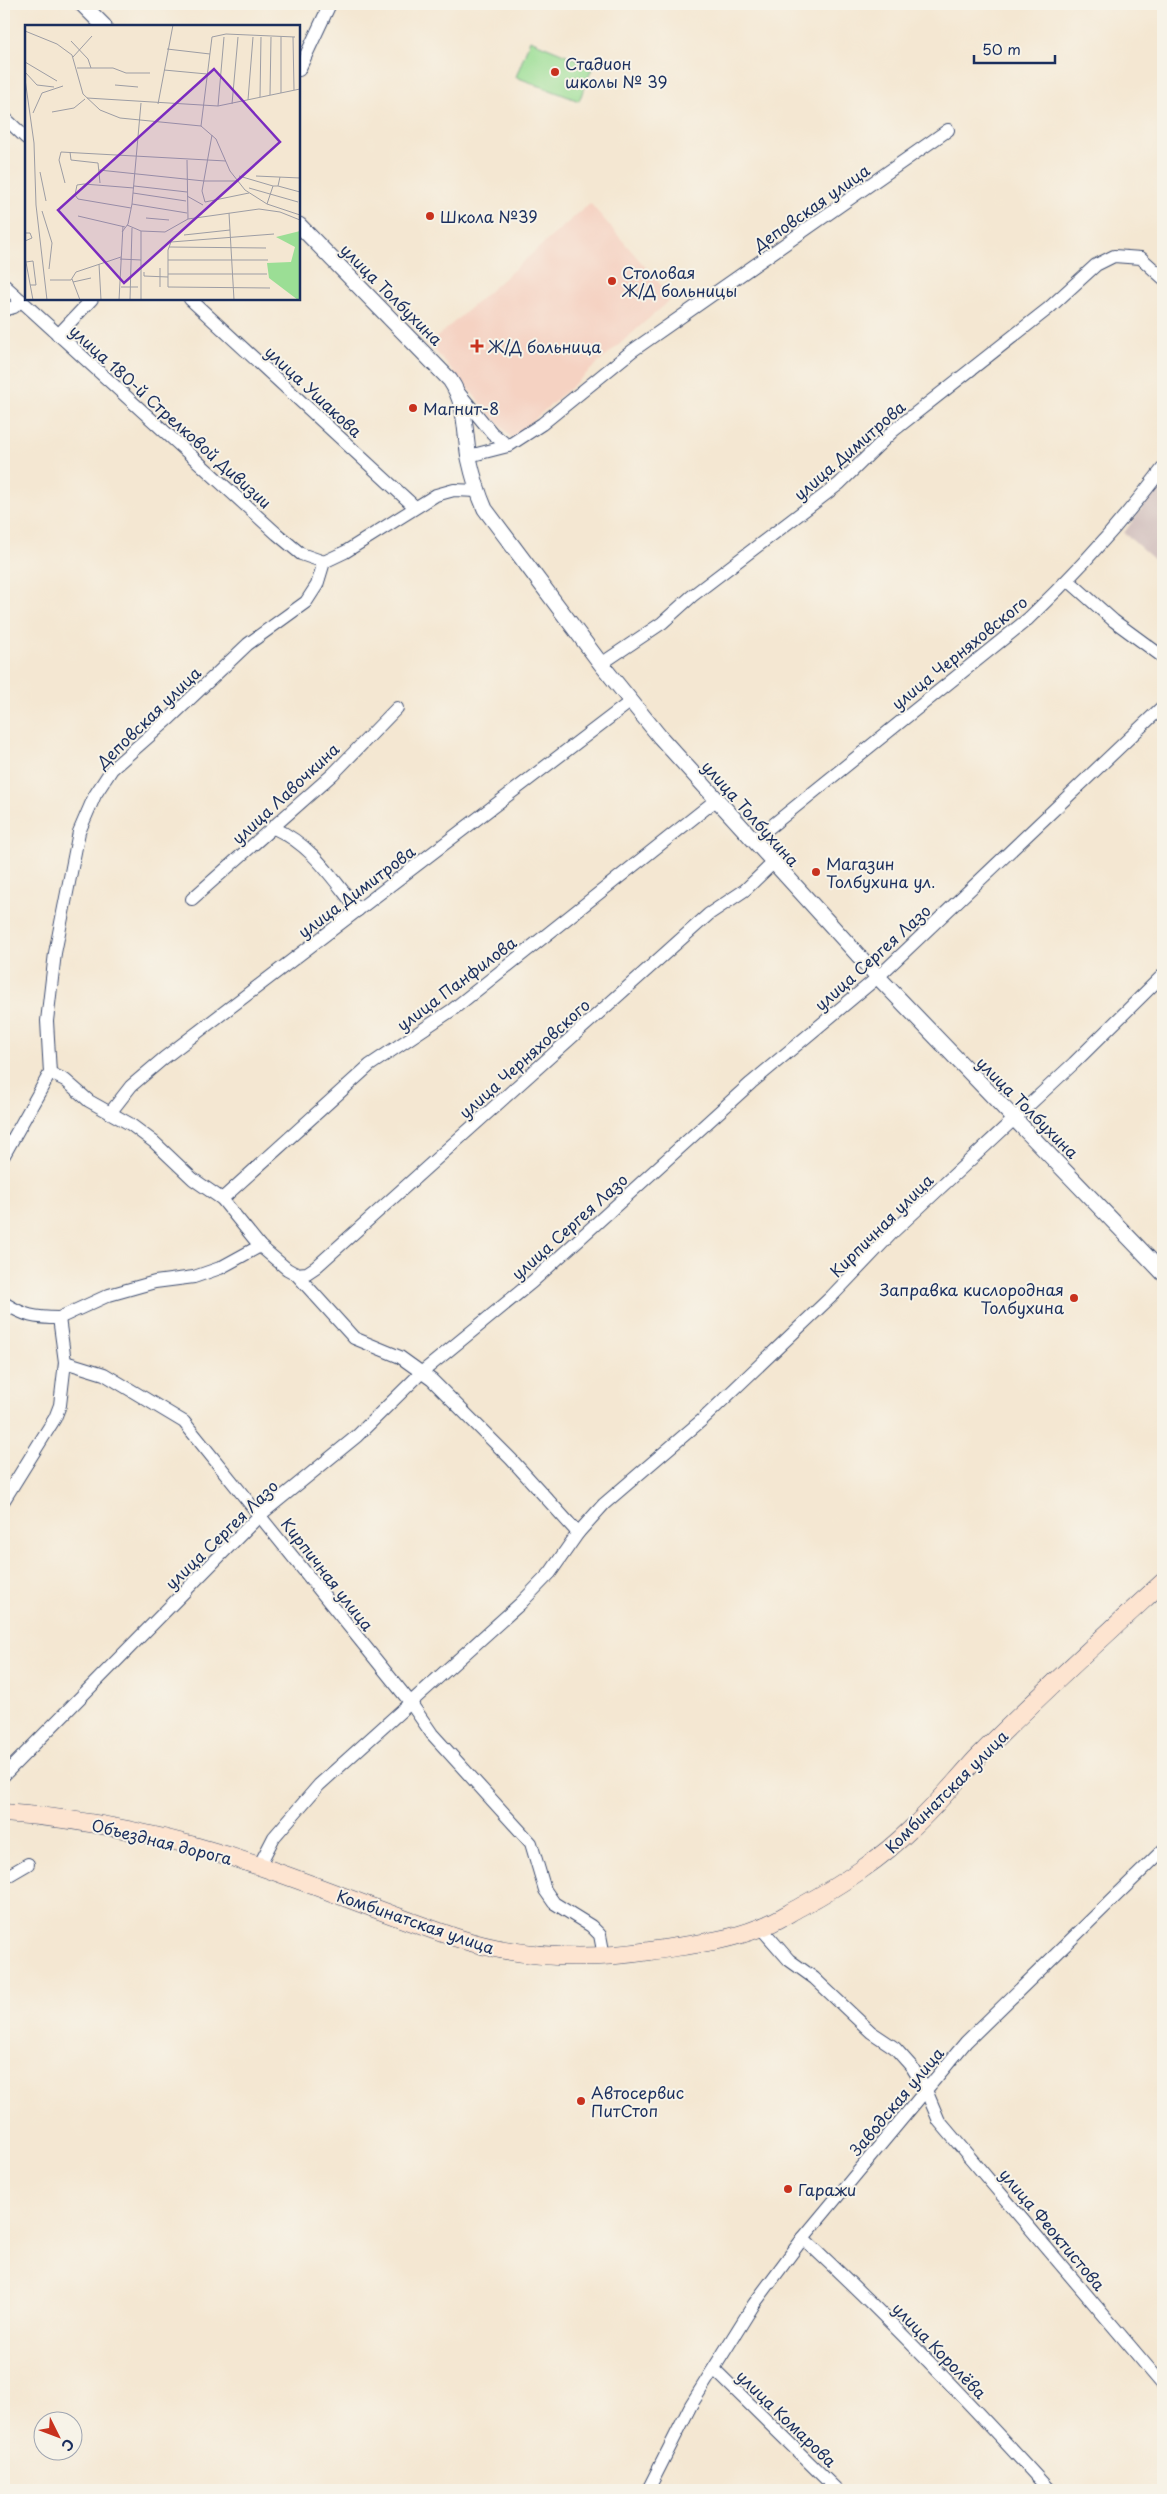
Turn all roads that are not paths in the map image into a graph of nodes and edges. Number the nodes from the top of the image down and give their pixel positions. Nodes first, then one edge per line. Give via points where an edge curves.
1 (82, 4) edge
2 (330, 4) edge
3 (103, 25) edge
4 (300, 68) edge
5 (4, 116) edge
6 (948, 130) dead end
7 (25, 137) edge
8 (300, 226) edge
9 (1163, 278) edge
10 (4, 285) edge
11 (21, 300) junction
12 (91, 300) edge
13 (191, 300) edge
14 (4, 310) edge
15 (58, 335) junction
16 (457, 390) junction
17 (508, 446) junction
18 (468, 456) junction
19 (1163, 468) edge
20 (477, 491) junction
21 (415, 507) junction
22 (324, 562) junction
23 (1068, 580) junction
24 (1163, 658) edge
25 (601, 664) junction
26 (630, 702) junction
27 (1163, 706) edge
28 (397, 708) dead end
29 (716, 800) junction
30 (274, 828) junction
31 (754, 840) junction
32 (772, 863) junction
33 (192, 900) dead end
34 (358, 910) junction
35 (1163, 975) edge
36 (878, 977) junction
37 (50, 1073) junction
38 (110, 1113) junction
39 (1014, 1119) junction
40 (4, 1155) edge
41 (222, 1199) junction
42 (260, 1246) junction
43 (1163, 1273) edge
44 (296, 1274) junction
45 (4, 1303) edge
46 (59, 1318) junction
47 (65, 1362) junction
48 (421, 1373) junction
49 (4, 1500) edge
50 (260, 1515) junction
51 (578, 1533) junction
52 (1163, 1582) edge
53 (410, 1702) junction
54 (4, 1775) edge
55 (4, 1813) edge
56 (1163, 1850) edge
57 (28, 1864) dead end
58 (259, 1866) junction
59 (4, 1878) edge
60 (762, 1928) junction
61 (604, 1956) junction
62 (926, 2090) junction
63 (803, 2238) junction
64 (714, 2369) junction
65 (1163, 2384) edge
66 (648, 2490) edge
67 (837, 2490) edge
68 (1050, 2490) edge

1 - 3 street
2 - 4 street
5 - 7 street
6 - 17 street, Деповская улица via 632,351 580,395
8 - 16 street, улица Толбухина via 443,371
9 - 25 street, улица Димитрова via 1141,258 1114,256 1096,265 1050,308 893,431 839,484 692,596 662,623
10 - 11 street, улица 180-й Стрелковой Дивизии
11 - 14 street via 14,308
11 - 15 street, улица 180-й Стрелковой Дивизии
12 - 15 street
13 - 21 street, улица Ушакова
15 - 22 street, улица 180-й Стрелковой Дивизии via 277,534 301,554
16 - 17 street, улица Толбухина via 492,433
16 - 18 street, улица Толбухина via 462,404
17 - 18 street, Деповская улица
18 - 20 street, улица Толбухина
19 - 23 street, улица Черняховского via 1133,508
20 - 21 street via 454,490 436,495
20 - 25 street, улица Толбухина via 502,534
21 - 22 street
22 - 37 street, Деповская улица via 317,585 306,602 248,644 112,769 95,795 79,832 55,953 46,1021
23 - 24 street
23 - 31 street, улица Черняховского via 1028,619
25 - 26 street, улица Толбухина
26 - 29 street, улица Толбухина
26 - 34 street, улица Димитрова
27 - 36 street, улица Сергея Лазо
28 - 30 street, улица Лавочкина via 333,774
29 - 31 street, улица Толбухина
29 - 41 street, улица Панфилова via 452,1010 370,1065
30 - 33 street, улица Лавочкина
30 - 34 street via 290,835 312,853
31 - 32 street, улица Толбухина
32 - 36 street, улица Толбухина
32 - 44 street, улица Черняховского via 745,890 709,914 316,1267 307,1273
34 - 38 street, улица Димитрова via 164,1058 131,1086
35 - 39 street, Кирпичная улица
36 - 39 street, улица Толбухина
36 - 48 street, улица Сергея Лазо via 751,1083 532,1282
37 - 38 street
37 - 40 street
38 - 41 street via 154,1142 193,1179
39 - 43 street, улица Толбухина
39 - 51 street, Кирпичная улица via 893,1232 710,1414 616,1492
41 - 42 street
42 - 44 street
42 - 46 street via 220,1268 109,1296
44 - 48 street via 354,1338 400,1356
45 - 46 street via 35,1318
46 - 47 street
47 - 49 street via 60,1405 55,1418
47 - 50 street, Кирпичная улица via 104,1374 184,1422
48 - 50 street, улица Сергея Лазо via 357,1436
48 - 51 street via 432,1380 511,1459
50 - 53 street, Кирпичная улица
50 - 54 street, улица Сергея Лазо
51 - 53 street, Кирпичная улица via 550,1573 520,1604
52 - 60 main road, Комбинатская улица via 976,1760 914,1827 880,1857 846,1882
53 - 58 street via 319,1785 274,1837
53 - 61 street, Кирпичная улица via 432,1734 531,1843 545,1890 554,1903 600,1935
55 - 58 main road, Объездная дорога via 63,1817 136,1831
56 - 62 street, Заводская улица via 966,2042
57 - 59 street
58 - 61 main road, Комбинатская улица via 495,1949 535,1955
60 - 61 main road, Комбинатская улица via 734,1937
60 - 62 street, улица Феоктистова via 789,1960 814,1978 871,2032 896,2048
62 - 63 street, Заводская улица
62 - 65 street, улица Феоктистова via 939,2121
63 - 64 street, Заводская улица via 754,2304
63 - 68 street, улица Королёва via 865,2296
64 - 66 street, Заводская улица via 691,2404
64 - 67 street, улица Комарова

